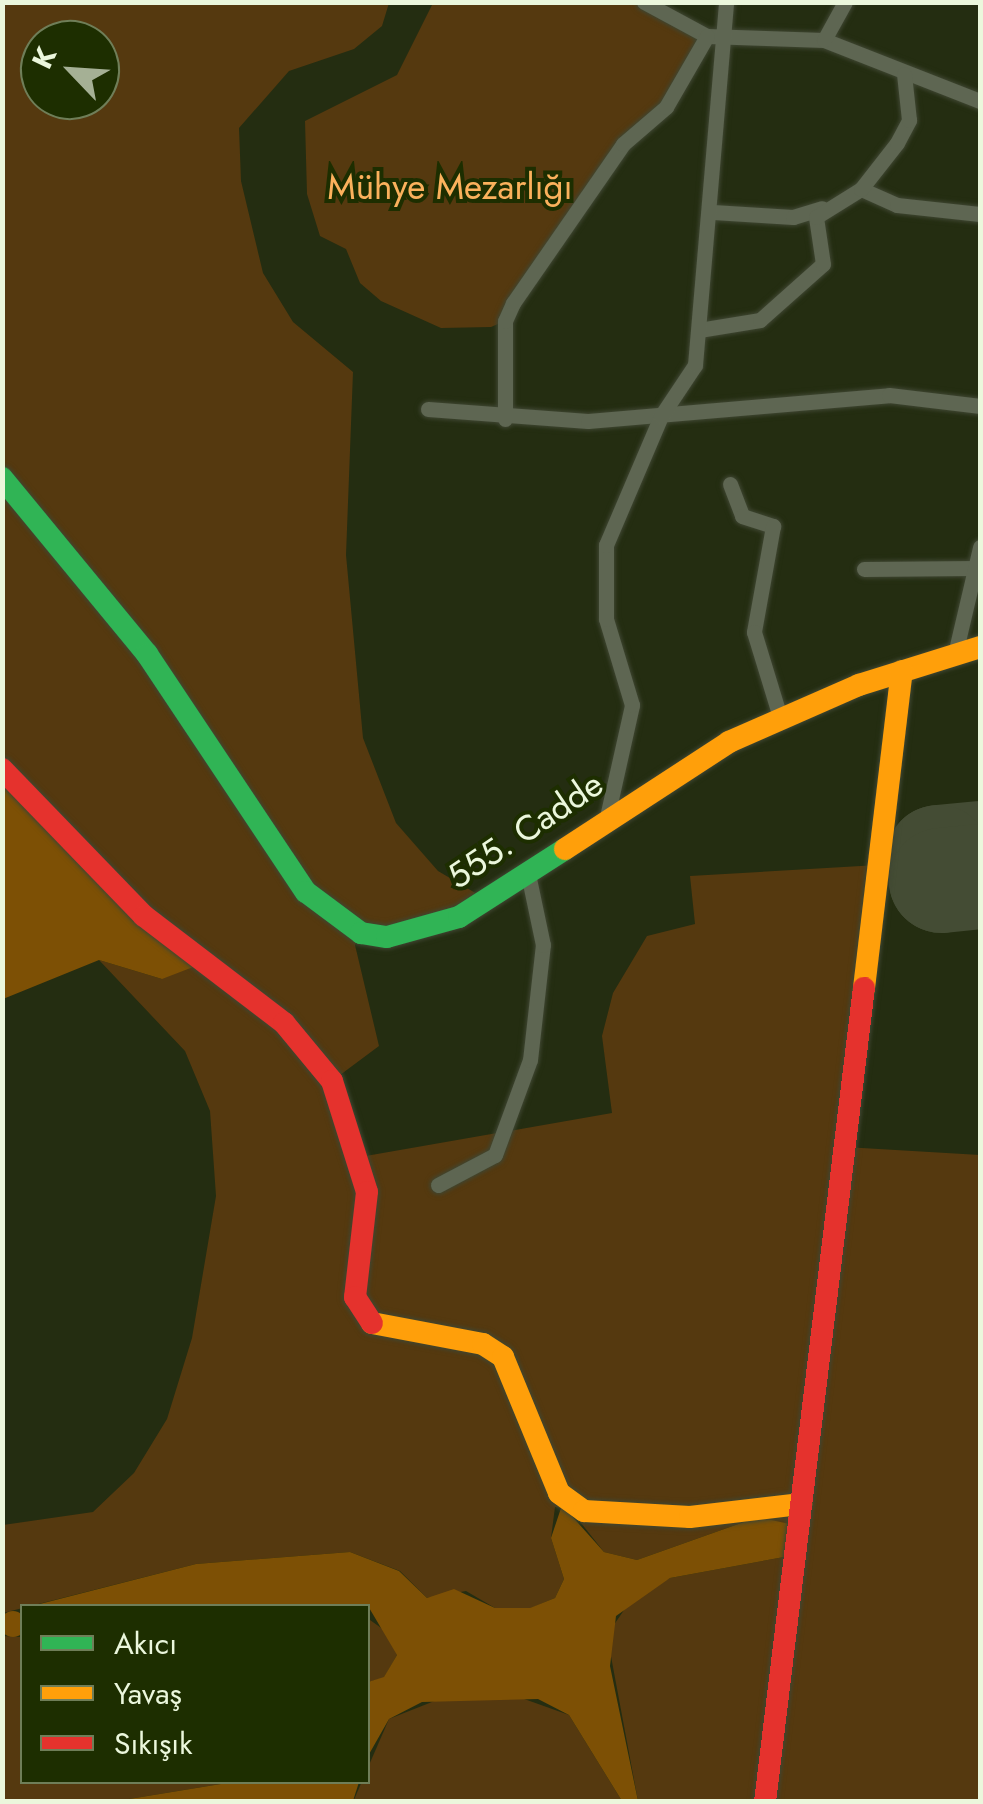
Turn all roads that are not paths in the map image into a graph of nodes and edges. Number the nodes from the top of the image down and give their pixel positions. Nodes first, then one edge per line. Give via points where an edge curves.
1 (644, 2) edge
2 (726, 2) edge
3 (845, 2) edge
4 (715, 36) junction
5 (824, 40) junction
6 (904, 74) junction
7 (980, 102) edge
8 (862, 189) junction
9 (822, 208) junction
10 (713, 212) junction
11 (980, 214) edge
12 (699, 330) junction
13 (980, 406) edge
14 (428, 410) dead end
15 (661, 416) junction
16 (505, 418) junction
17 (2, 478) edge
18 (730, 484) dead end
19 (980, 547) edge
20 (975, 568) junction
21 (864, 569) dead end
22 (980, 647) edge
23 (955, 654) junction
24 (902, 670) junction
25 (780, 718) junction
26 (2, 769) edge
27 (607, 817) junction
28 (528, 874) junction
29 (438, 1185) dead end
30 (802, 1504) junction
31 (765, 1802) edge

1 - 4 street
2 - 4 street
3 - 5 street
4 - 5 street
4 - 10 street
4 - 16 street via 666,108 624,144 513,303
5 - 6 street
6 - 7 street
6 - 8 street via 909,120
8 - 9 street
8 - 11 street via 897,206
9 - 10 street via 793,217
9 - 12 street via 816,229 826,257 809,279 760,320
10 - 12 street
12 - 15 street via 690,386
13 - 15 street via 889,395
14 - 16 street
15 - 16 street
15 - 27 street via 606,545 606,619 632,705
17 - 28 street, 555. Cadde via 147,654 332,918 388,937 432,928
18 - 25 street via 742,516 773,526 754,632
19 - 20 street
20 - 21 street
20 - 23 street
22 - 23 street, 555. Cadde
23 - 24 street, 555. Cadde
24 - 25 street, 555. Cadde
24 - 30 street
25 - 27 street, 555. Cadde
26 - 30 street via 144,916 284,1023 332,1081 367,1192 355,1278 361,1313 400,1334 482,1344 503,1357 559,1492 584,1511 690,1518
27 - 28 street, 555. Cadde
28 - 29 street via 543,946 530,1060 494,1156
30 - 31 street

